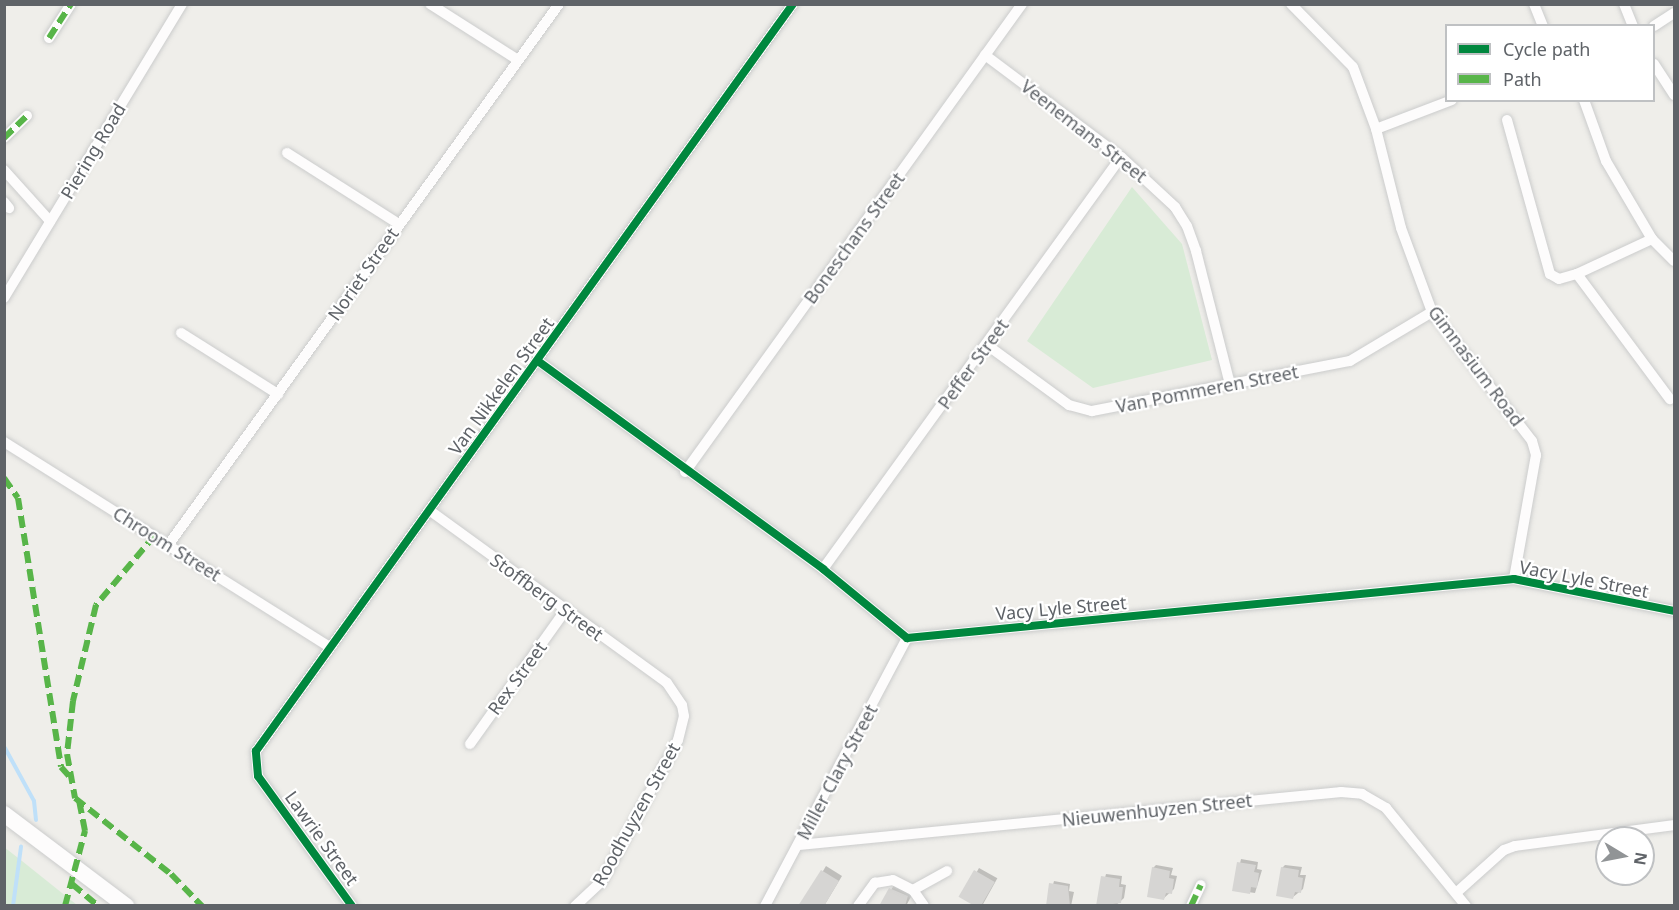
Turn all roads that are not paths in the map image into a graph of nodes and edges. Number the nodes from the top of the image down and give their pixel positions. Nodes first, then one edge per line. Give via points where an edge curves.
1 (71, 4) edge
2 (182, 4) edge
3 (430, 4) edge
4 (559, 4) edge
5 (793, 4) edge
6 (1022, 4) edge
7 (1291, 4) edge
8 (1534, 4) edge
9 (1624, 4) edge
10 (1674, 13) edge
11 (1542, 24) edge
12 (1632, 24) edge
13 (1655, 25) edge
14 (49, 38) dead end
15 (986, 55) junction
16 (518, 60) junction
17 (1655, 66) edge
18 (1674, 95) edge
19 (1447, 102) edge
20 (1585, 102) edge
21 (27, 116) dead end
22 (1507, 120) dead end
23 (1376, 129) junction
24 (4, 138) edge
25 (287, 153) dead end
26 (1121, 157) junction
27 (4, 170) edge
28 (50, 221) junction
29 (399, 224) junction
30 (1652, 240) junction
31 (1674, 261) edge
32 (1577, 274) junction
33 (4, 298) edge
34 (1432, 312) junction
35 (181, 333) dead end
36 (987, 345) junction
37 (538, 361) junction
38 (1230, 384) junction
39 (278, 394) junction
40 (1670, 399) dead end
41 (4, 442) edge
42 (685, 472) junction
43 (429, 510) junction
44 (169, 544) junction
45 (824, 570) junction
46 (1514, 579) junction
47 (565, 611) junction
48 (1674, 611) edge
49 (907, 638) junction
50 (329, 647) junction
51 (667, 683) joint
52 (470, 744) dead end
53 (267, 789) joint
54 (4, 814) edge
55 (1674, 825) edge
56 (4, 827) edge
57 (799, 845) junction
58 (947, 872) dead end
59 (1201, 885) dead end
60 (913, 890) junction
61 (1456, 893) junction
62 (113, 906) edge
63 (126, 906) edge
64 (352, 906) edge
65 (575, 906) edge
66 (765, 906) edge
67 (858, 906) edge
68 (924, 906) edge
69 (1191, 906) edge
70 (1466, 906) edge

1 - 14 street
2 - 28 street, Piering Road
3 - 16 street
4 - 16 street, Noriet Street
5 - 37 street, Van Nikkelen Street
6 - 15 street, Boneschans Street
7 - 23 street, Gimnasium Road via 1353,67
8 - 11 street
9 - 12 street
10 - 13 street
15 - 26 street, Veenemans Street
15 - 42 street, Boneschans Street
16 - 29 street, Noriet Street
17 - 18 street
19 - 23 street
20 - 30 street via 1606,160
21 - 24 street
22 - 32 street via 1550,274 1559,279
23 - 34 street, Gimnasium Road via 1401,228
25 - 29 street
26 - 36 street, Peffer Street
26 - 38 street, Veenemans Street via 1175,207 1187,226
27 - 28 street
28 - 33 street, Piering Road
29 - 39 street, Noriet Street
30 - 31 street
30 - 32 street
32 - 40 street
34 - 38 street, Van Pommeren Street via 1350,361
34 - 46 street, Gimnasium Road via 1535,449
35 - 39 street
36 - 38 street, Van Pommeren Street via 1069,405 1085,410
36 - 45 street, Peffer Street
37 - 42 street
37 - 43 street, Van Nikkelen Street
39 - 44 street, Noriet Street
41 - 44 street, Chroom Street
42 - 45 street
43 - 47 street, Stoffberg Street
43 - 50 street, Van Nikkelen Street
44 - 50 street, Chroom Street
45 - 49 street
46 - 48 street, Vacy Lyle Street
46 - 49 street, Vacy Lyle Street
47 - 51 street, Stoffberg Street
47 - 52 street, Rex Street
49 - 57 street, Miller Clary Street
50 - 53 street, Van Nikkelen Street via 256,751 255,768
51 - 65 street, Roodhuyzen Street via 676,693 684,716 678,740 602,881
53 - 64 street, Lawrie Street
54 - 63 main road
55 - 61 street via 1637,833 1515,846 1504,850
56 - 62 main road
57 - 61 street, Nieuwenhuyzen Street via 1341,792 1362,794 1386,808
57 - 66 street, Miller Clary Street
58 - 60 street
59 - 69 street
60 - 67 street via 893,880 882,880 869,888
60 - 68 street
61 - 70 street, Nieuwenhuyzen Street

